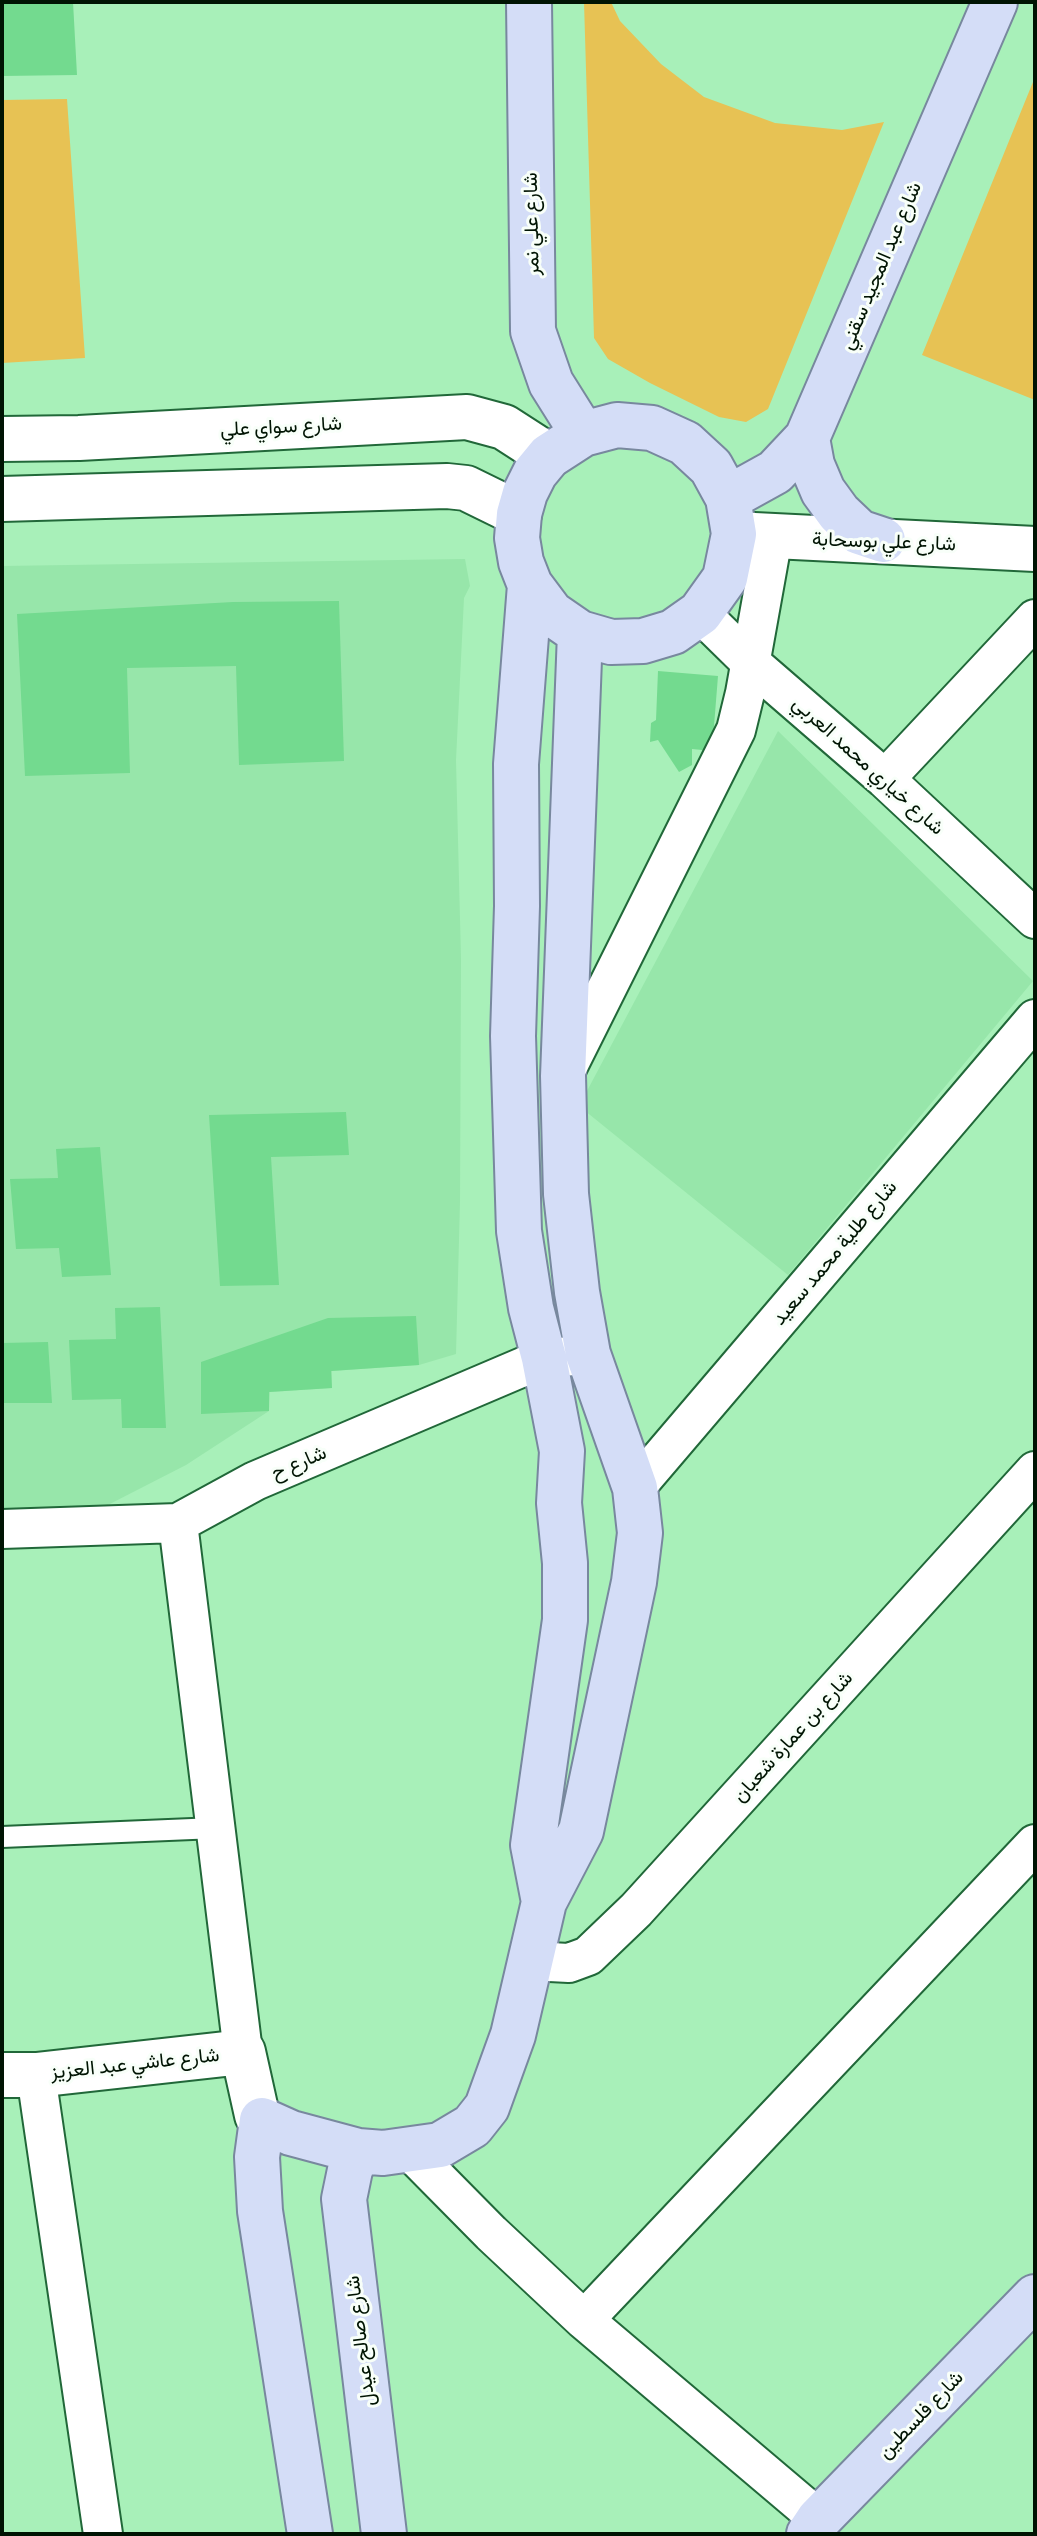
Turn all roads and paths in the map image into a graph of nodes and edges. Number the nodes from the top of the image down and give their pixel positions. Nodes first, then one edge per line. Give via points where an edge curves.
1 (529, 2) edge
2 (995, 2) edge
3 (807, 438) junction
4 (2, 439) edge
5 (566, 445) junction
6 (2, 499) edge
7 (519, 514) junction
8 (745, 523) junction
9 (883, 540) junction
10 (1035, 549) edge
11 (530, 585) junction
12 (700, 613) junction
13 (1035, 619) edge
14 (580, 633) junction
15 (751, 663) junction
16 (885, 779) junction
17 (1035, 919) edge
18 (1035, 1019) edge
19 (563, 1076) junction
20 (588, 1354) junction
21 (544, 1358) junction
22 (1035, 1471) edge
23 (635, 1488) junction
24 (178, 1523) junction
25 (2, 1529) edge
26 (216, 1828) junction
27 (2, 1837) edge
28 (1035, 1844) edge
29 (544, 1902) junction
30 (530, 1961) junction
31 (243, 2052) junction
32 (19, 2075) edge
33 (262, 2120) junction
34 (358, 2151) junction
35 (410, 2151) junction
36 (1035, 2297) edge
37 (584, 2320) junction
38 (814, 2526) edge
39 (103, 2534) edge
40 (310, 2534) edge
41 (384, 2534) edge

1 - 5 main road, شارع علي نمر via 533,331
2 - 3 main road, شارع عبد المجيد سقني
3 - 8 main road, شارع عبد المجيد سقني via 775,472
3 - 9 main road via 823,491 839,513 859,532
4 - 5 main road, شارع سواي علي via 467,417
5 - 7 main road via 535,473
5 - 8 main road via 617,425 652,428 685,443 711,467
6 - 7 main road via 447,486 466,488
7 - 11 main road via 517,538
8 - 9 main road, شارع علي بوسحابة
8 - 12 main road via 725,578
8 - 15 street
9 - 10 main road, شارع علي بوسحابة
11 - 14 main road via 551,613
11 - 21 main road via 516,764 513,1036 519,1231
12 - 14 main road via 673,632 643,641 611,642
12 - 15 street, شارع خياري محمد العربي
13 - 16 street
14 - 19 main road
15 - 16 street, شارع خياري محمد العربي
15 - 19 street via 736,730
16 - 17 street, شارع خياري محمد العربي
18 - 23 street, شارع طلية محمد سعيد
19 - 20 main road via 566,1194
20 - 21 street, شارع ح
20 - 23 main road
21 - 24 street, شارع ح via 255,1481
21 - 29 main road via 562,1451 559,1503 565,1577 565,1620 533,1845
22 - 30 street, شارع بن عمارة شعبان via 617,1928 588,1956 569,1963
23 - 29 main road via 640,1533 634,1582 581,1831
24 - 25 street, شارع ح
24 - 26 street
26 - 27 lane
26 - 31 street
28 - 37 street
29 - 30 main road
30 - 35 main road via 513,2035 487,2107 472,2126 440,2145
31 - 32 main road, شارع عاشي عبد العزيز
31 - 33 main road, شارع عاشي عبد العزيز
32 - 39 street
33 - 34 main road
33 - 40 main road via 257,2157 260,2211
34 - 35 main road
34 - 41 main road, شارع صالح عيدل via 344,2199
35 - 37 street
36 - 38 main road, شارع فلسطين
37 - 38 street

